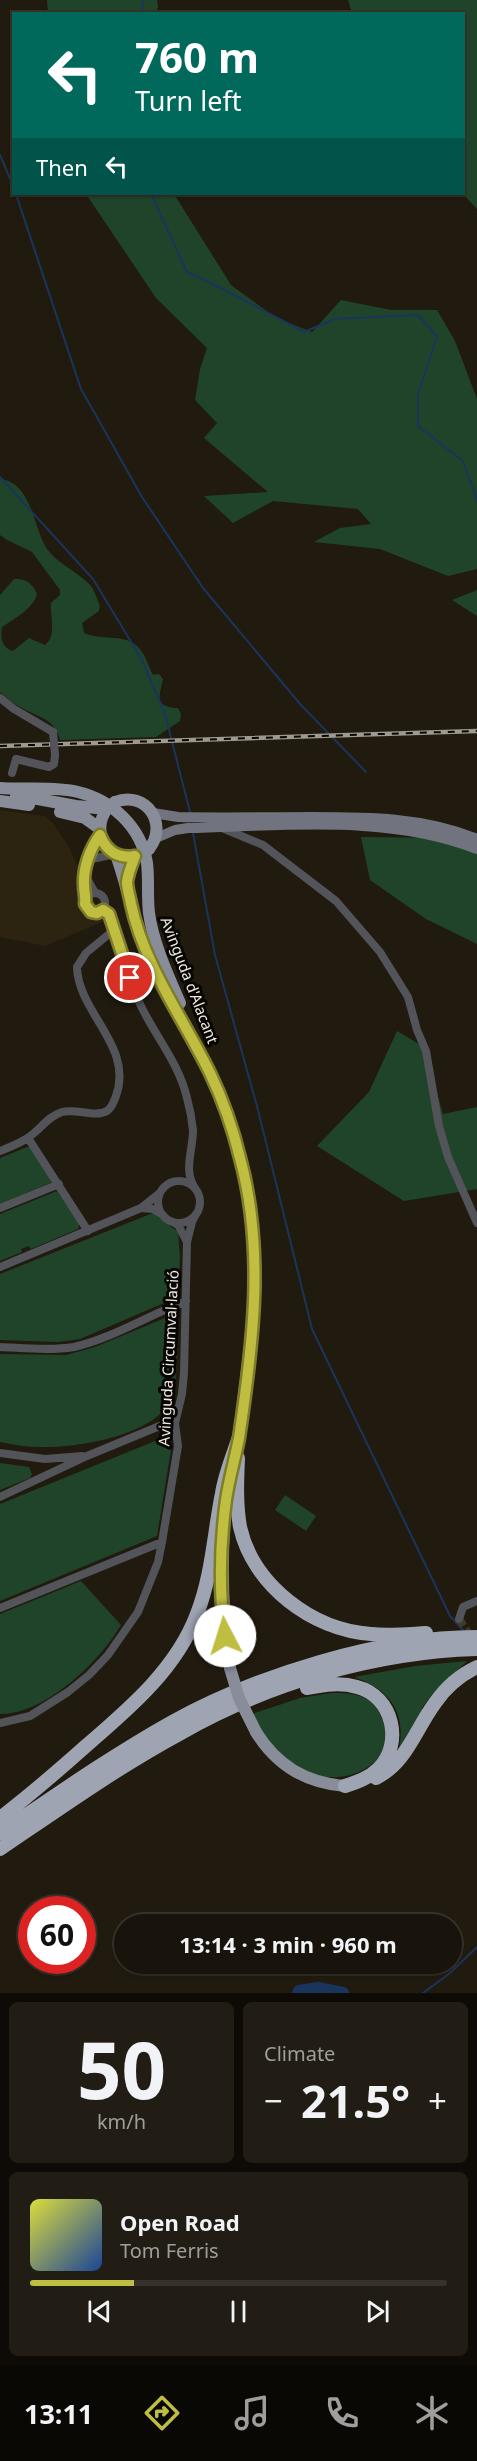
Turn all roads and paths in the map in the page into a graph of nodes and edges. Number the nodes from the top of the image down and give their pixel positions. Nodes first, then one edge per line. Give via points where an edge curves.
1 (0, 698) edge
2 (12, 773) dead end
3 (0, 788) edge
4 (0, 793) edge
5 (0, 801) edge
6 (111, 805) junction
7 (153, 813) junction
8 (220, 828) junction
9 (99, 832) junction
10 (156, 838) junction
11 (477, 839) edge
12 (477, 849) edge
13 (141, 853) junction
14 (116, 854) junction
15 (87, 860) junction
16 (84, 873) junction
17 (127, 884) junction
18 (95, 893) junction
19 (87, 898) junction
20 (103, 910) junction
21 (116, 929) junction
22 (210, 1073) junction
23 (28, 1138) junction
24 (0, 1151) edge
25 (188, 1165) junction
26 (169, 1183) junction
27 (59, 1184) junction
28 (195, 1188) junction
29 (162, 1190) junction
30 (0, 1208) edge
31 (141, 1208) junction
32 (196, 1214) junction
33 (168, 1219) junction
34 (477, 1223) edge
35 (88, 1231) junction
36 (187, 1242) junction
37 (0, 1267) edge
38 (186, 1301) junction
39 (0, 1347) edge
40 (178, 1405) junction
41 (239, 1437) junction
42 (0, 1453) edge
43 (87, 1456) junction
44 (0, 1497) edge
45 (162, 1542) junction
46 (477, 1601) edge
47 (0, 1608) edge
48 (459, 1619) dead end
49 (475, 1641) edge
50 (477, 1666) edge
51 (261, 1696) junction
52 (0, 1723) edge
53 (345, 1786) junction
54 (0, 1818) edge
55 (0, 1833) edge
56 (0, 1849) edge

1 - 2 street, bridge via 54,732 54,764 16,759
3 - 22 main road, Avinguda d'Alacant via 84,794 114,809 133,828 147,862 149,913 155,937
4 - 6 main road via 76,807
5 - 9 main road via 81,816
6 - 7 main road via 125,799 136,800
6 - 9 main road
7 - 10 main road
7 - 11 main road via 178,818 388,818 434,825
8 - 10 main road via 180,829
8 - 12 main road via 389,828 433,835
8 - 34 street via 262,845 336,901 381,952 408,997 426,1051 448,1157
9 - 14 main road via 105,846
9 - 15 street
10 - 13 main road
13 - 14 main road
13 - 17 main road
14 - 15 street
14 - 17 main road
15 - 16 street
16 - 18 street
16 - 19 street
17 - 22 main road via 142,939
18 - 19 street
18 - 20 street via 104,897
19 - 20 street via 85,904 91,912
20 - 21 street
21 - 23 street via 80,960 77,976 115,1053 120,1074 117,1094 101,1114 64,1111 50,1117
21 - 25 street via 140,1004 173,1062 187,1097 193,1131
22 - 41 main road via 241,1161 254,1235 255,1296
23 - 24 street
23 - 27 street
25 - 26 street
25 - 28 street
26 - 28 street via 186,1182
26 - 29 street
27 - 30 street
27 - 35 street
28 - 32 street via 200,1197
29 - 31 street
29 - 33 street via 158,1201
31 - 33 street via 153,1209
31 - 35 street
32 - 33 street via 182,1223
32 - 36 street, Avinguda Circumval·lació
33 - 36 street via 178,1226
35 - 37 street
36 - 38 street, Avinguda Circumval·lació
38 - 39 street via 75,1346
38 - 40 street, Avinguda Circumval·lació via 184,1373
40 - 43 street via 162,1425
40 - 45 street, Avinguda Circumval·lació via 178,1446
41 - 49 highway via 236,1496 241,1528 258,1567 282,1596 317,1619 352,1631 371,1635 449,1633
41 - 53 main road, bridge via 226,1500 221,1573 223,1620 239,1698 272,1754 298,1774 324,1784
41 - 54 highway via 222,1490 206,1585 185,1641 129,1707
42 - 43 street via 45,1459
43 - 44 street
45 - 47 street
45 - 52 street, Avinguda Circumval·lació via 138,1612 108,1655 47,1707 30,1716
46 - 48 street via 463,1607
49 - 51 highway via 366,1664
49 - 55 highway via 377,1648 254,1685 164,1727
50 - 53 highway via 445,1690 396,1764 369,1782
51 - 53 highway via 342,1684 358,1687 376,1698 390,1718 390,1750 367,1778
51 - 56 highway via 181,1732

